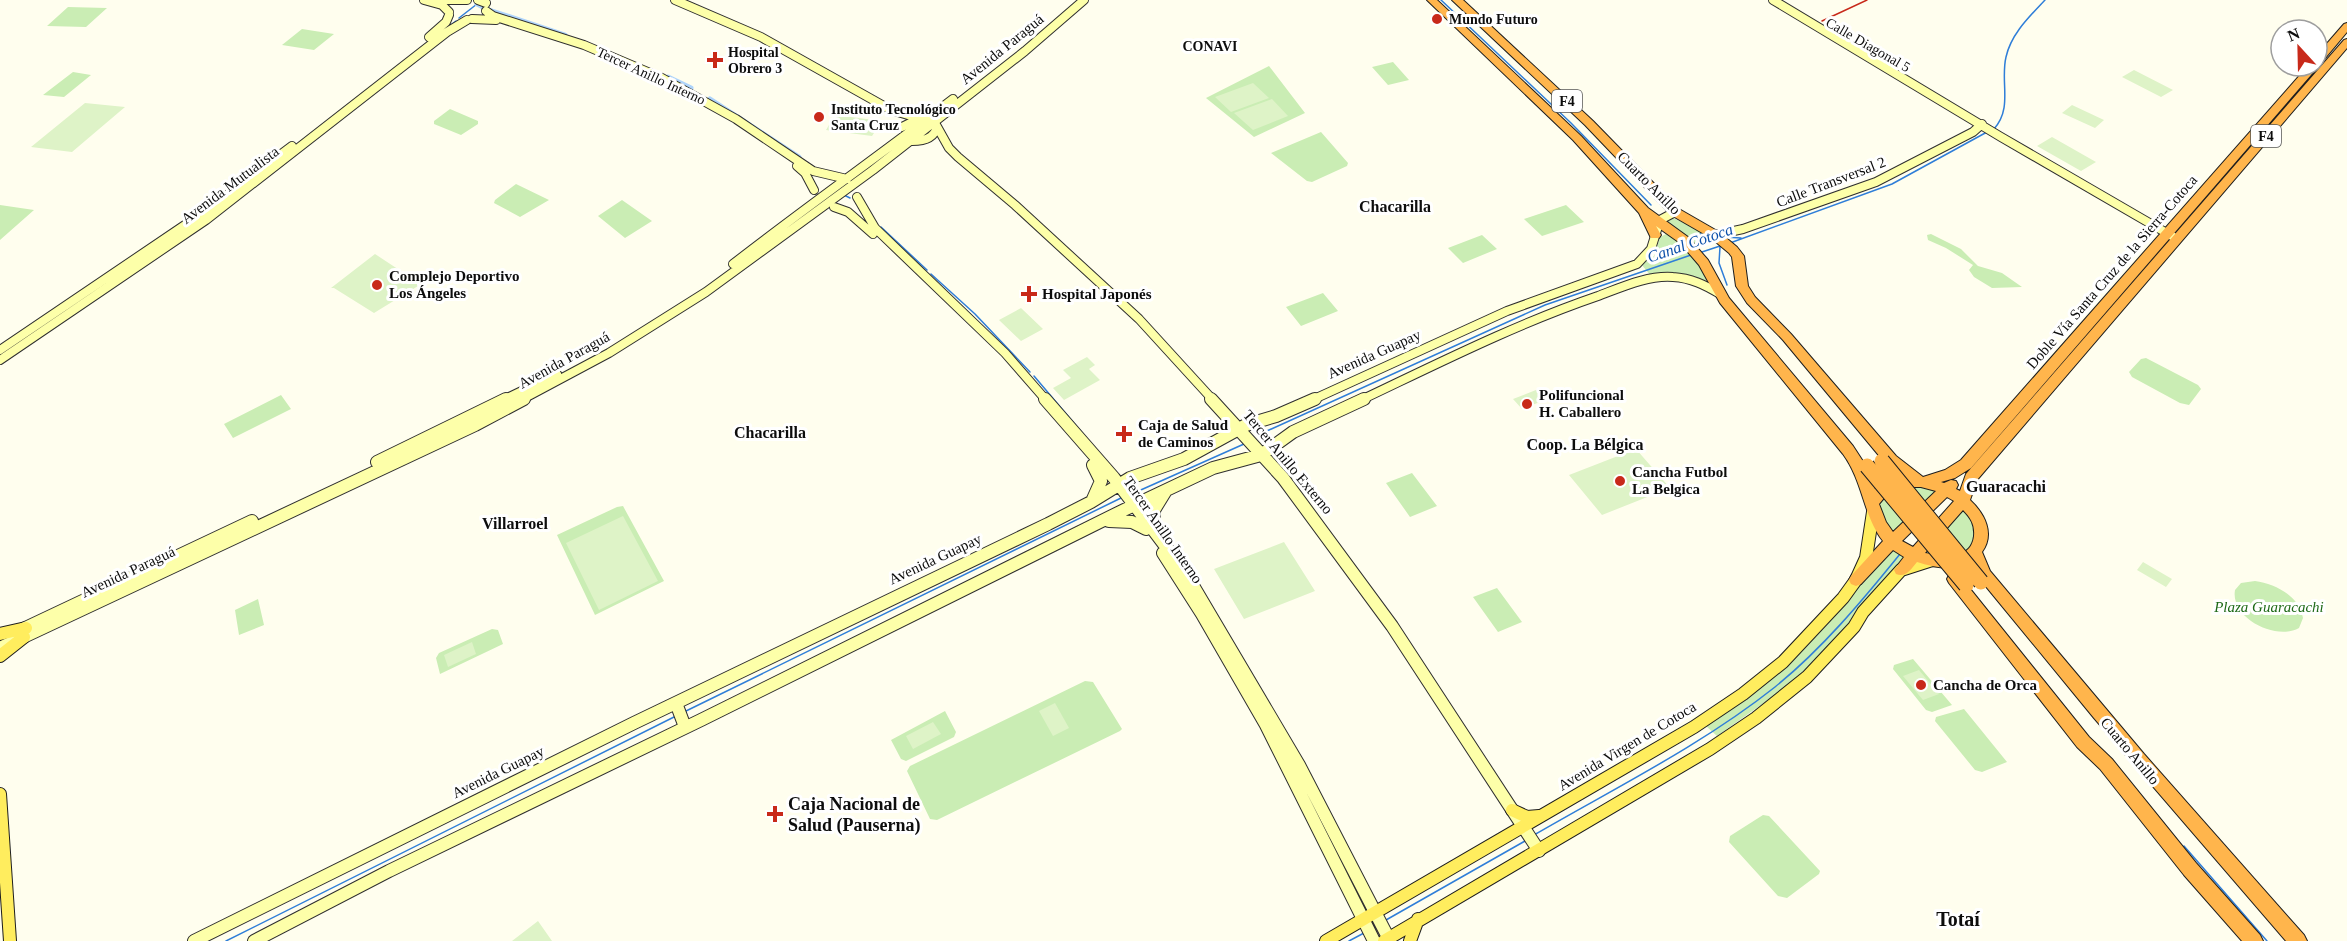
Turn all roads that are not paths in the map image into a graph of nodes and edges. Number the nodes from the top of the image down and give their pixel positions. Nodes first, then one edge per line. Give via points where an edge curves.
1 (424, 0) edge
2 (439, 0) edge
3 (469, 0) edge
4 (675, 0) edge
5 (1073, 0) edge
6 (1084, 0) edge
7 (1432, 0) edge
8 (1457, 0) edge
9 (1765, 0) edge
10 (1773, 0) edge
11 (485, 3) edge
12 (449, 14) junction
13 (469, 19) junction
14 (2347, 26) edge
15 (518, 27) junction
16 (564, 38) junction
17 (2347, 42) edge
18 (1847, 46) junction
19 (590, 47) junction
20 (2329, 47) edge
21 (580, 48) junction
22 (617, 63) junction
23 (639, 73) junction
24 (650, 73) junction
25 (2303, 78) edge
26 (688, 92) junction
27 (891, 110) junction
28 (722, 116) junction
29 (923, 119) junction
30 (732, 122) junction
31 (936, 125) junction
32 (1985, 125) junction
33 (902, 131) junction
34 (914, 141) junction
35 (301, 143) junction
36 (949, 148) junction
37 (785, 151) junction
38 (874, 169) junction
39 (845, 178) junction
40 (858, 195) junction
41 (820, 200) junction
42 (1644, 211) junction
43 (1675, 212) junction
44 (1659, 221) junction
45 (1655, 234) junction
46 (2174, 234) junction
47 (1719, 238) junction
48 (887, 247) junction
49 (925, 274) junction
50 (95, 291) junction
51 (1720, 294) junction
52 (961, 313) junction
53 (1506, 322) junction
54 (0, 350) edge
55 (999, 356) junction
56 (0, 360) edge
57 (1024, 385) junction
58 (1039, 391) junction
59 (1052, 405) junction
60 (1228, 415) junction
61 (1265, 419) junction
62 (1245, 436) junction
63 (1219, 440) junction
64 (1261, 454) junction
65 (1094, 460) junction
66 (1887, 460) junction
67 (1966, 464) junction
68 (1863, 466) junction
69 (1106, 469) junction
70 (1981, 469) junction
71 (1145, 473) junction
72 (1921, 482) junction
73 (1118, 489) junction
74 (1946, 490) junction
75 (1165, 491) junction
76 (1963, 501) junction
77 (1091, 502) junction
78 (1131, 504) junction
79 (1872, 507) junction
80 (1976, 518) junction
81 (1097, 524) junction
82 (1150, 531) junction
83 (1892, 541) junction
84 (1975, 552) junction
85 (1913, 555) junction
86 (1936, 561) junction
87 (1901, 570) junction
88 (1856, 580) junction
89 (1973, 582) junction
90 (1203, 609) junction
91 (25, 632) junction
92 (0, 634) edge
93 (0, 640) edge
94 (0, 648) edge
95 (0, 656) edge
96 (1238, 677) junction
97 (680, 714) junction
98 (1266, 725) junction
99 (1282, 738) junction
100 (1304, 775) junction
101 (0, 794) edge
102 (1512, 810) junction
103 (1543, 816) junction
104 (1316, 822) junction
105 (1521, 831) junction
106 (1538, 849) junction
107 (1354, 873) junction
108 (1370, 918) junction
109 (1418, 919) junction
110 (1385, 939) edge
111 (10, 941) edge
112 (194, 941) edge
113 (254, 941) edge
114 (1326, 941) edge
115 (1410, 941) edge
116 (2254, 941) edge
117 (2298, 941) edge

1 - 12 main road via 442,5
2 - 3 main road
3 - 12 main road, Avenida Mutualista via 455,5
4 - 27 main road via 761,37
5 - 29 main road, Avenida Paraguá via 1019,49
6 - 31 main road, Avenida Paraguá
7 - 42 highway, Cuarto Anillo / F4 via 1577,138
8 - 43 highway, Cuarto Anillo / F4 via 1589,123
9 - 18 main road, Calle Diagonal 5
10 - 18 main road, Calle Diagonal 5
11 - 13 main road, Avenida Mutualista
11 - 16 main road, Tercer Anillo Interno via 493,16
12 - 13 main road, Tercer Anillo Interno
12 - 35 main road, Avenida Mutualista via 442,27
13 - 15 main road, Tercer Anillo Interno via 490,19
13 - 35 main road, Avenida Mutualista
14 - 20 highway
15 - 16 main road
15 - 21 main road, Tercer Anillo Interno
16 - 19 main road, Tercer Anillo Interno
16 - 21 main road
17 - 46 highway, Doble Vía Santa Cruz de la Sierra-Cotoca / F4
18 - 32 main road, Calle Diagonal 5
19 - 22 main road
19 - 24 main road, Tercer Anillo Interno
21 - 22 main road, Tercer Anillo Interno
22 - 23 main road, Tercer Anillo Interno
22 - 24 main road
23 - 26 main road
23 - 28 main road, Tercer Anillo Interno
24 - 26 main road, Tercer Anillo Interno
25 - 46 highway, Doble Vía Santa Cruz de la Sierra-Cotoca / F4
26 - 28 main road
26 - 37 main road, Tercer Anillo Interno
27 - 29 main road
27 - 33 main road
28 - 30 main road, Tercer Anillo Interno
29 - 31 main road
29 - 33 main road, Avenida Paraguá
30 - 37 main road
30 - 41 main road, Tercer Anillo Interno via 805,172
31 - 34 main road, Avenida Paraguá via 934,136
31 - 36 main road, Tercer Anillo Externo
32 - 46 main road, Calle Diagonal 5
32 - 47 main road, Calle Transversal 2 via 1876,182
33 - 34 main road, Tercer Anillo Externo
33 - 39 main road, Avenida Paraguá via 887,150
34 - 36 main road, Tercer Anillo Externo
34 - 38 main road, Avenida Paraguá
35 - 50 main road, Avenida Mutualista
36 - 60 main road, Tercer Anillo Externo via 1139,319
37 - 39 main road, Tercer Anillo Interno via 818,174
38 - 39 main road, Avenida Paraguá
38 - 40 main road
39 - 40 main road, Tercer Anillo Interno
39 - 41 main road, Avenida Paraguá
39 - 41 main road via 821,183
40 - 41 main road via 848,204
40 - 49 main road, Tercer Anillo Interno via 875,228
41 - 48 main road, Tercer Anillo Interno via 848,212
41 - 91 main road, Avenida Paraguá via 678,301 554,376
41 - 91 main road, Avenida Paraguá via 706,292 553,384 475,425
42 - 44 highway, Cuarto Anillo / F4
42 - 45 highway
43 - 44 main road
43 - 47 highway, Cuarto Anillo / F4
44 - 45 main road, Avenida Guapay
44 - 51 highway, Cuarto Anillo / F4 via 1695,253
45 - 53 main road, Avenida Guapay via 1649,254 1637,264 1547,295
46 - 67 highway, Doble Vía Santa Cruz de la Sierra-Cotoca / F4
46 - 70 highway, Doble Vía Santa Cruz de la Sierra-Cotoca / F4 via 2143,279
47 - 66 highway, Cuarto Anillo / F4 via 1738,256 1742,285 1751,300 1787,337
48 - 49 main road via 918,273
48 - 52 main road, Tercer Anillo Interno
49 - 52 main road, Tercer Anillo Interno
50 - 54 main road, Avenida Mutualista
50 - 56 main road, Avenida Mutualista
51 - 53 main road, Avenida Guapay via 1699,282 1662,277 1555,311
51 - 68 highway, Cuarto Anillo / F4
52 - 55 main road, Tercer Anillo Interno
52 - 58 main road, Tercer Anillo Interno
53 - 61 main road, Avenida Guapay
53 - 64 main road, Avenida Guapay via 1293,432
55 - 57 main road, Tercer Anillo Interno
55 - 58 main road
57 - 59 main road via 1045,405
57 - 65 main road, Tercer Anillo Interno
58 - 59 main road, Tercer Anillo Interno
59 - 65 main road, Tercer Anillo Interno
60 - 61 main road
60 - 62 main road, Tercer Anillo Externo
60 - 63 main road via 1228,427
61 - 62 main road, Avenida Guapay
62 - 63 main road, Avenida Guapay
62 - 64 main road, Tercer Anillo Externo
63 - 71 main road, Avenida Guapay via 1184,459
64 - 75 main road, Avenida Guapay via 1213,468
64 - 102 main road, Tercer Anillo Externo via 1364,586
65 - 69 main road, Tercer Anillo Interno
65 - 73 main road, Tercer Anillo Interno
65 - 77 main road via 1101,486
66 - 68 highway via 1892,468 1885,473
66 - 72 highway, Cuarto Anillo / F4
66 - 89 highway, bridge
67 - 72 highway, Doble Vía Santa Cruz de la Sierra-Cotoca / F4 via 1950,474
67 - 74 highway
68 - 79 highway, Cuarto Anillo / F4
68 - 89 highway, bridge
69 - 71 main road
69 - 73 main road, Tercer Anillo Interno
70 - 76 highway, Doble Vía Santa Cruz de la Sierra-Cotoca via 1971,478
70 - 80 highway
71 - 73 main road, Avenida Guapay
72 - 74 highway, F4
72 - 79 highway, F4 via 1904,480 1889,484 1875,495
73 - 77 main road, Avenida Guapay
73 - 78 main road, Tercer Anillo Interno
74 - 76 highway, F4
74 - 83 highway
75 - 78 main road, Avenida Guapay
75 - 82 main road via 1154,510
76 - 80 highway, F4
76 - 85 highway, Doble Vía Santa Cruz de la Sierra-Cotoca
77 - 97 main road, Avenida Guapay
78 - 81 main road, Avenida Guapay
78 - 82 main road, Tercer Anillo Interno
79 - 83 highway, F4
79 - 88 main road, Avenida Virgen de Cotoca via 1869,548
80 - 84 highway via 1982,538
81 - 82 main road via 1126,521
81 - 97 main road, Avenida Guapay
82 - 90 main road, Tercer Anillo Interno
82 - 90 main road, Tercer Anillo Interno via 1176,560
83 - 85 highway, F4
83 - 88 highway
84 - 86 highway, F4 via 1961,560
84 - 89 highway, Cuarto Anillo
85 - 86 highway, F4
85 - 87 highway, Doble Vía Santa Cruz de la Sierra-Cotoca
86 - 87 main road
86 - 89 highway, Cuarto Anillo
87 - 106 main road via 1797,687 1710,749
88 - 103 main road, Avenida Virgen de Cotoca via 1783,662 1743,694
89 - 116 highway, Cuarto Anillo via 2083,742 2106,764
89 - 117 highway, Cuarto Anillo
90 - 96 main road, Tercer Anillo Interno
90 - 99 main road, Tercer Anillo Interno
91 - 92 main road
91 - 93 main road, Avenida Paraguá
91 - 94 main road, Avenida Paraguá
91 - 95 main road
96 - 98 main road, Tercer Anillo Interno
96 - 99 main road
97 - 112 main road, Avenida Guapay
97 - 113 main road, Avenida Guapay
98 - 100 main road via 1297,772
98 - 104 main road, Tercer Anillo Interno
99 - 100 main road, Tercer Anillo Interno
100 - 107 main road, Tercer Anillo Interno
101 - 111 main road
102 - 103 main road via 1527,817
102 - 105 main road
103 - 105 main road, Avenida Virgen de Cotoca
104 - 107 main road via 1323,823 1342,861
104 - 108 main road, Tercer Anillo Interno
105 - 106 main road
105 - 108 main road, Avenida Virgen de Cotoca
106 - 109 main road
107 - 108 main road, Tercer Anillo Interno
108 - 110 main road, Tercer Anillo Interno
108 - 114 main road, Avenida Virgen de Cotoca
109 - 110 main road
109 - 115 main road

